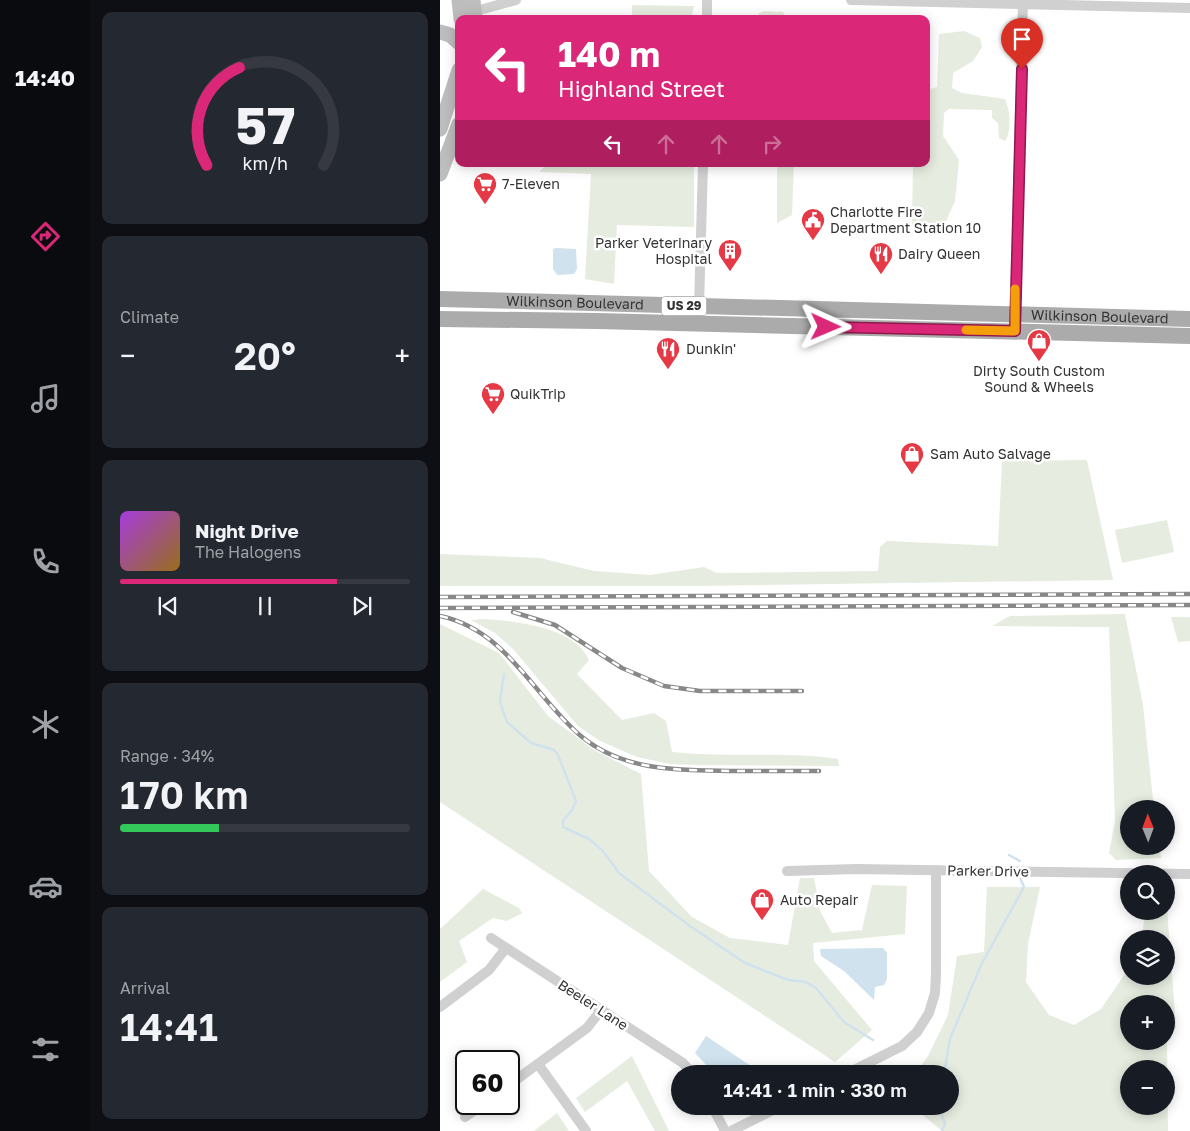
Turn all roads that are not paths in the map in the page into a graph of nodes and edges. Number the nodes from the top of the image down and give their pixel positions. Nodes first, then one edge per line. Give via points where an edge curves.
1 (459, 0) edge
2 (516, 0) edge
3 (707, 0) edge
4 (851, 0) edge
5 (904, 0) edge
6 (1023, 1) edge
7 (1190, 8) edge
8 (469, 13) edge
9 (707, 15) edge
10 (440, 32) edge
11 (455, 39) edge
12 (455, 82) edge
13 (440, 129) edge
14 (455, 135) edge
15 (703, 167) edge
16 (440, 174) edge
17 (441, 298) edge
18 (699, 307) junction
19 (792, 310) junction
20 (440, 319) edge
21 (1190, 319) edge
22 (597, 321) junction
23 (1015, 323) junction
24 (700, 324) junction
25 (1190, 336) edge
26 (936, 870) junction
27 (787, 871) dead end
28 (1190, 874) edge
29 (491, 938) dead end
30 (506, 948) junction
31 (440, 1008) edge
32 (601, 1010) junction
33 (538, 1064) junction
34 (684, 1065) edge
35 (864, 1065) edge
36 (520, 1077) edge
37 (468, 1115) edge
38 (716, 1115) edge
39 (762, 1115) edge
40 (465, 1117) dead end
41 (586, 1131) edge
42 (724, 1131) edge
43 (731, 1131) edge

1 - 8 street
2 - 8 street
3 - 9 street
4 - 5 street
5 - 6 street
6 - 7 street
6 - 23 street
10 - 11 street
12 - 13 street
14 - 16 street
15 - 18 street
17 - 18 main road, Wilkinson Boulevard / US 29
18 - 19 main road, Wilkinson Boulevard / US 29
18 - 22 main road via 697,313 691,314
19 - 23 main road, Wilkinson Boulevard / US 29
19 - 24 main road via 714,316
20 - 22 main road, Wilkinson Boulevard / US 29
21 - 23 main road, Wilkinson Boulevard / US 29
22 - 24 main road, Wilkinson Boulevard / US 29
23 - 24 main road, Wilkinson Boulevard / US 29
23 - 25 main road, Wilkinson Boulevard / US 29
26 - 27 street, Parker Drive
26 - 28 street, Parker Drive
26 - 35 street via 936,974 935,994 929,1013 917,1032 902,1046
29 - 30 street, Beeler Lane
30 - 31 street via 488,970
30 - 32 street, Beeler Lane
32 - 33 street via 586,1028
32 - 34 street, Beeler Lane
33 - 36 street
33 - 41 street
37 - 40 street
38 - 42 street
39 - 43 street

